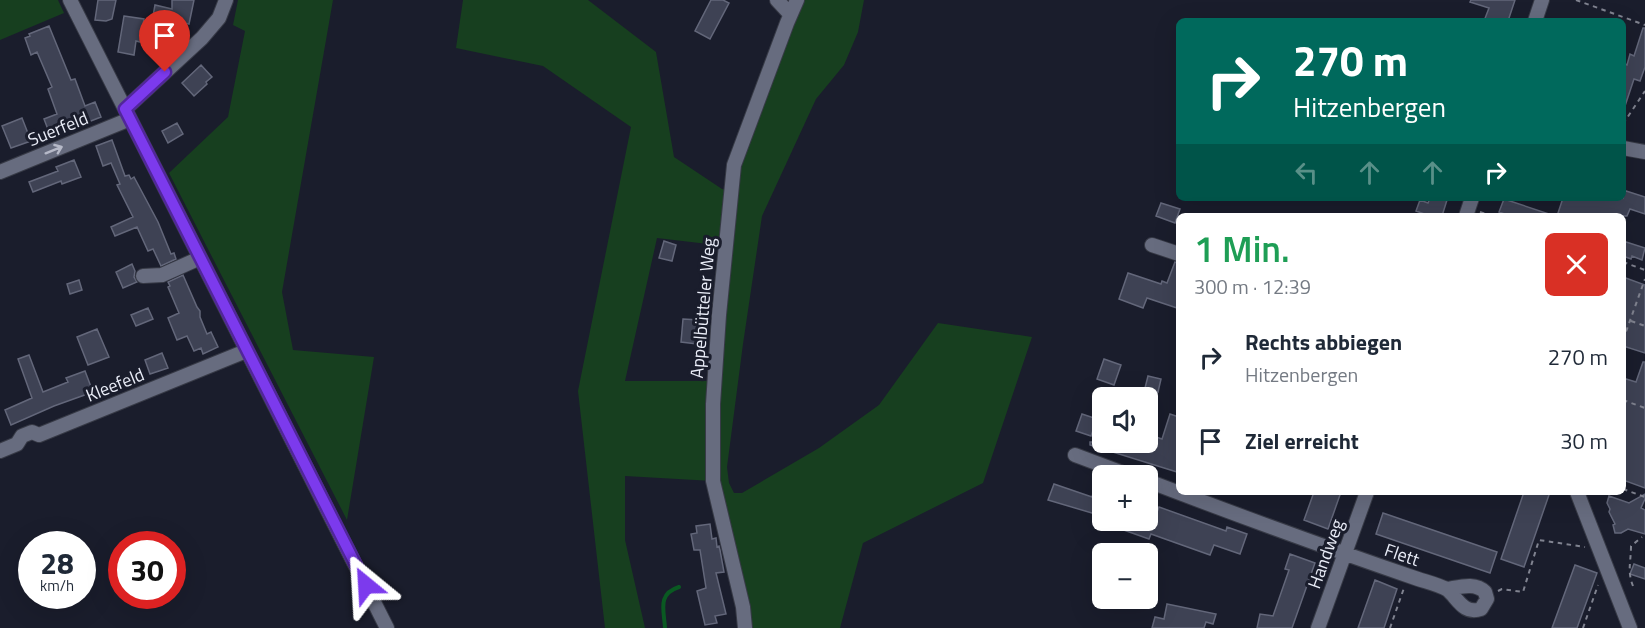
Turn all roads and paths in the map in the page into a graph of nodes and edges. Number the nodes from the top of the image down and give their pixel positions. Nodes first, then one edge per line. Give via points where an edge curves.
1 (69, 0) edge
2 (226, 0) edge
3 (777, 0) edge
4 (797, 0) edge
5 (1542, 0) edge
6 (1576, 0) edge
7 (790, 14) junction
8 (1536, 18) edge
9 (1626, 18) edge
10 (1626, 18) edge
11 (1645, 25) edge
12 (1645, 91) edge
13 (127, 114) junction
14 (1626, 120) edge
15 (1626, 149) edge
16 (1645, 152) edge
17 (0, 172) edge
18 (1152, 245) dead end
19 (1176, 254) edge
20 (200, 258) junction
21 (1626, 263) edge
22 (1645, 270) edge
23 (143, 276) dead end
24 (1645, 279) edge
25 (1630, 321) junction
26 (1645, 326) edge
27 (1626, 332) edge
28 (246, 351) junction
29 (1626, 401) edge
30 (1645, 408) edge
31 (0, 450) edge
32 (1075, 455) dead end
33 (1102, 465) edge
34 (1158, 486) edge
35 (1626, 490) edge
36 (1176, 492) edge
37 (1184, 495) edge
38 (1366, 495) edge
39 (1578, 495) edge
40 (1645, 497) edge
41 (1642, 537) dead end
42 (1600, 550) junction
43 (1345, 554) junction
44 (1606, 565) junction
45 (1408, 576) junction
46 (1633, 586) dead end
47 (1447, 589) junction
48 (1487, 595) junction
49 (387, 628) edge
50 (745, 628) edge
51 (1318, 628) edge
52 (1390, 628) edge
53 (1583, 628) edge
54 (1630, 628) edge

1 - 13 street
2 - 13 street, Suerfeld via 219,18 202,38
3 - 7 street
4 - 7 street, Appelbütteler Weg
5 - 8 street
6 - 10 path
7 - 50 street, Appelbütteler Weg via 734,165 719,315 713,481
9 - 11 path
12 - 14 path
17 -> 13 street, Suerfeld
13 - 20 street
15 - 16 street
18 - 19 street
20 - 23 street via 162,275
20 - 28 street
21 - 22 path
24 - 25 path
25 - 26 path
25 - 27 path
28 - 31 street, Kleefeld via 39,435 32,432 22,436 17,444
28 - 49 street
29 - 30 path
32 - 33 street
34 - 36 street, Flett
35 - 40 path
37 - 43 street, Flett
38 - 43 street, Handweg
39 - 42 street
41 - 46 path via 1630,546 1628,573
42 - 44 street
42 - 48 path via 1539,540 1523,592 1502,589
43 - 45 street, Flett
43 - 51 street, Handweg
44 - 53 path
44 - 54 street
45 - 47 street, Flett
45 - 52 path
47 - 48 street, Flett via 1478,587
47 - 48 street, Flett via 1463,607 1474,611 1484,606

